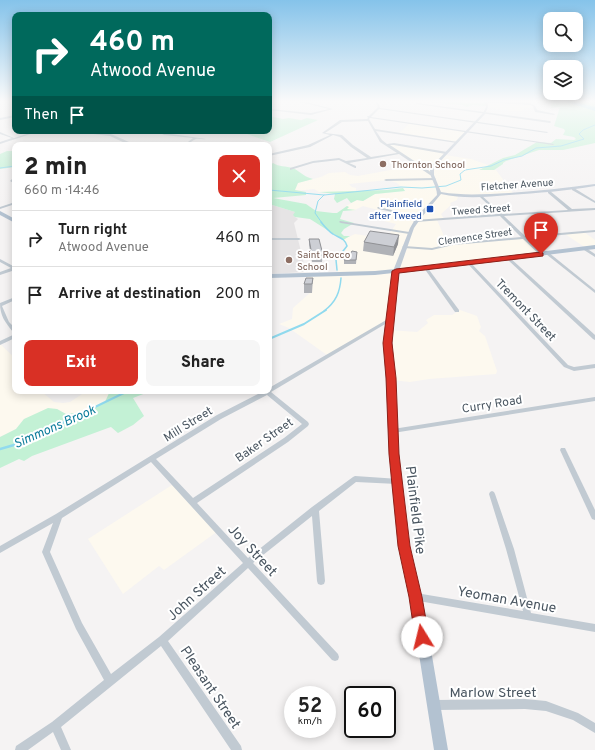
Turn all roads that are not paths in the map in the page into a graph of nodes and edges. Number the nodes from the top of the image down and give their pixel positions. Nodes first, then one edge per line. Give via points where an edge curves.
1 (5, 135) edge
2 (24, 135) edge
3 (111, 135) edge
4 (172, 135) edge
5 (330, 135) edge
6 (335, 135) edge
7 (377, 135) edge
8 (409, 135) edge
9 (464, 135) edge
10 (489, 135) edge
11 (13, 138) junction
12 (196, 138) junction
13 (205, 139) dead end
14 (125, 142) edge
15 (190, 142) edge
16 (457, 142) junction
17 (0, 143) edge
18 (554, 144) dead end
19 (386, 145) junction
20 (399, 153) junction
21 (446, 153) junction
22 (272, 154) edge
23 (370, 158) junction
24 (346, 162) junction
25 (416, 164) junction
26 (355, 167) dead end
27 (432, 168) junction
28 (291, 169) dead end
29 (433, 178) junction
30 (386, 180) dead end
31 (595, 185) edge
32 (439, 189) junction
33 (573, 189) junction
34 (549, 192) junction
35 (481, 196) junction
36 (595, 202) edge
37 (12, 204) edge
38 (0, 208) edge
39 (379, 208) dead end
40 (595, 209) edge
41 (572, 211) junction
42 (0, 213) edge
43 (500, 216) junction
44 (12, 219) edge
45 (417, 219) junction
46 (341, 222) dead end
47 (595, 231) edge
48 (409, 233) junction
49 (523, 237) junction
50 (272, 239) edge
51 (299, 239) dead end
52 (404, 246) junction
53 (595, 247) edge
54 (585, 249) junction
55 (544, 254) junction
56 (595, 256) edge
57 (508, 258) junction
58 (0, 260) edge
59 (469, 263) junction
60 (12, 266) edge
61 (426, 268) junction
62 (12, 269) edge
63 (396, 271) junction
64 (0, 274) edge
65 (272, 276) edge
66 (595, 292) edge
67 (12, 299) edge
68 (0, 305) edge
69 (457, 311) dead end
70 (390, 320) junction
71 (12, 328) edge
72 (12, 337) edge
73 (595, 338) edge
74 (0, 343) edge
75 (595, 366) edge
76 (272, 389) edge
77 (263, 394) edge
78 (269, 394) edge
79 (595, 399) edge
80 (393, 431) junction
81 (563, 450) dead end
82 (153, 460) junction
83 (397, 481) junction
84 (492, 494) dead end
85 (193, 502) junction
86 (315, 509) junction
87 (59, 516) junction
88 (595, 517) edge
89 (0, 550) edge
90 (248, 563) junction
91 (321, 581) dead end
92 (416, 597) junction
93 (528, 616) junction
94 (595, 628) edge
95 (162, 640) junction
96 (335, 657) dead end
97 (110, 681) junction
98 (433, 705) junction
99 (55, 725) junction
100 (595, 728) edge
101 (20, 750) edge
102 (66, 750) edge
103 (237, 750) edge
104 (441, 750) edge

1 - 11 street
2 - 11 street
3 - 14 street
4 - 12 street
5 - 22 street via 305,147
6 - 23 street via 344,138
7 - 19 street
8 - 16 street
9 - 16 main road
10 - 18 street
11 - 17 street
12 - 13 street
12 - 15 street
16 - 21 main road
19 - 20 street
19 - 21 street via 394,144
20 - 23 street
20 - 25 street
21 - 27 main road
23 - 24 street
24 - 26 street
24 - 28 street via 329,159
25 - 27 street
25 - 29 street
27 - 29 main road
29 - 30 street
29 - 32 main road
31 - 33 main road, Fletcher Avenue
32 - 35 main road, Fletcher Avenue via 459,196
32 - 45 main road via 438,197
33 - 34 main road, Fletcher Avenue
33 - 36 street
34 - 35 main road, Fletcher Avenue
34 - 41 street
35 - 43 street
37 - 38 street
39 - 45 street, Tweed Street
40 - 41 street, Tweed Street
41 - 43 street, Tweed Street
42 - 44 main road
43 - 45 street, Tweed Street
43 - 49 street
45 - 48 main road
46 - 48 street
47 - 49 street, Clemence Street
48 - 52 main road
49 - 52 street, Clemence Street via 453,244 432,249
49 - 55 street
50 - 51 street
52 - 63 main road
53 - 54 main road
54 - 55 main road
54 - 56 street
55 - 57 main road
55 - 66 street
57 - 59 main road
57 - 73 street
58 - 60 street
59 - 61 main road
59 - 75 street, Tremont Street via 566,366
61 - 63 main road
61 - 69 street
62 - 64 street
63 - 65 main road
63 - 70 main road, Plainfield Pike
67 - 68 street
68 - 71 street
70 - 76 street, Mill Street
70 - 80 main road, Plainfield Pike via 388,343
72 - 74 street
77 - 82 street, Mill Street via 220,417
78 - 85 street, Baker Street via 306,424
79 - 80 street, Curry Road
80 - 83 main road, Plainfield Pike
81 - 88 street
82 - 85 street, Joy Street
82 - 87 street, Mill Street
83 - 86 street, John Street via 354,479
83 - 92 main road, Plainfield Pike via 404,546
84 - 93 street
85 - 90 street, Joy Street
86 - 90 street, John Street
86 - 91 street
87 - 89 street, Mill Street
87 - 97 street via 46,552 79,626
90 - 95 street, John Street
90 - 96 street, Joy Street
92 - 93 street, Yeoman Avenue
92 - 98 main road, Plainfield Pike
93 - 94 street, Yeoman Avenue
95 - 97 street, John Street
95 - 103 street, Pleasant Street
97 - 99 street, John Street
98 - 100 street, Marlow Street via 546,706 576,716
98 - 104 main road, Plainfield Pike
99 - 101 street, John Street
99 - 102 street

